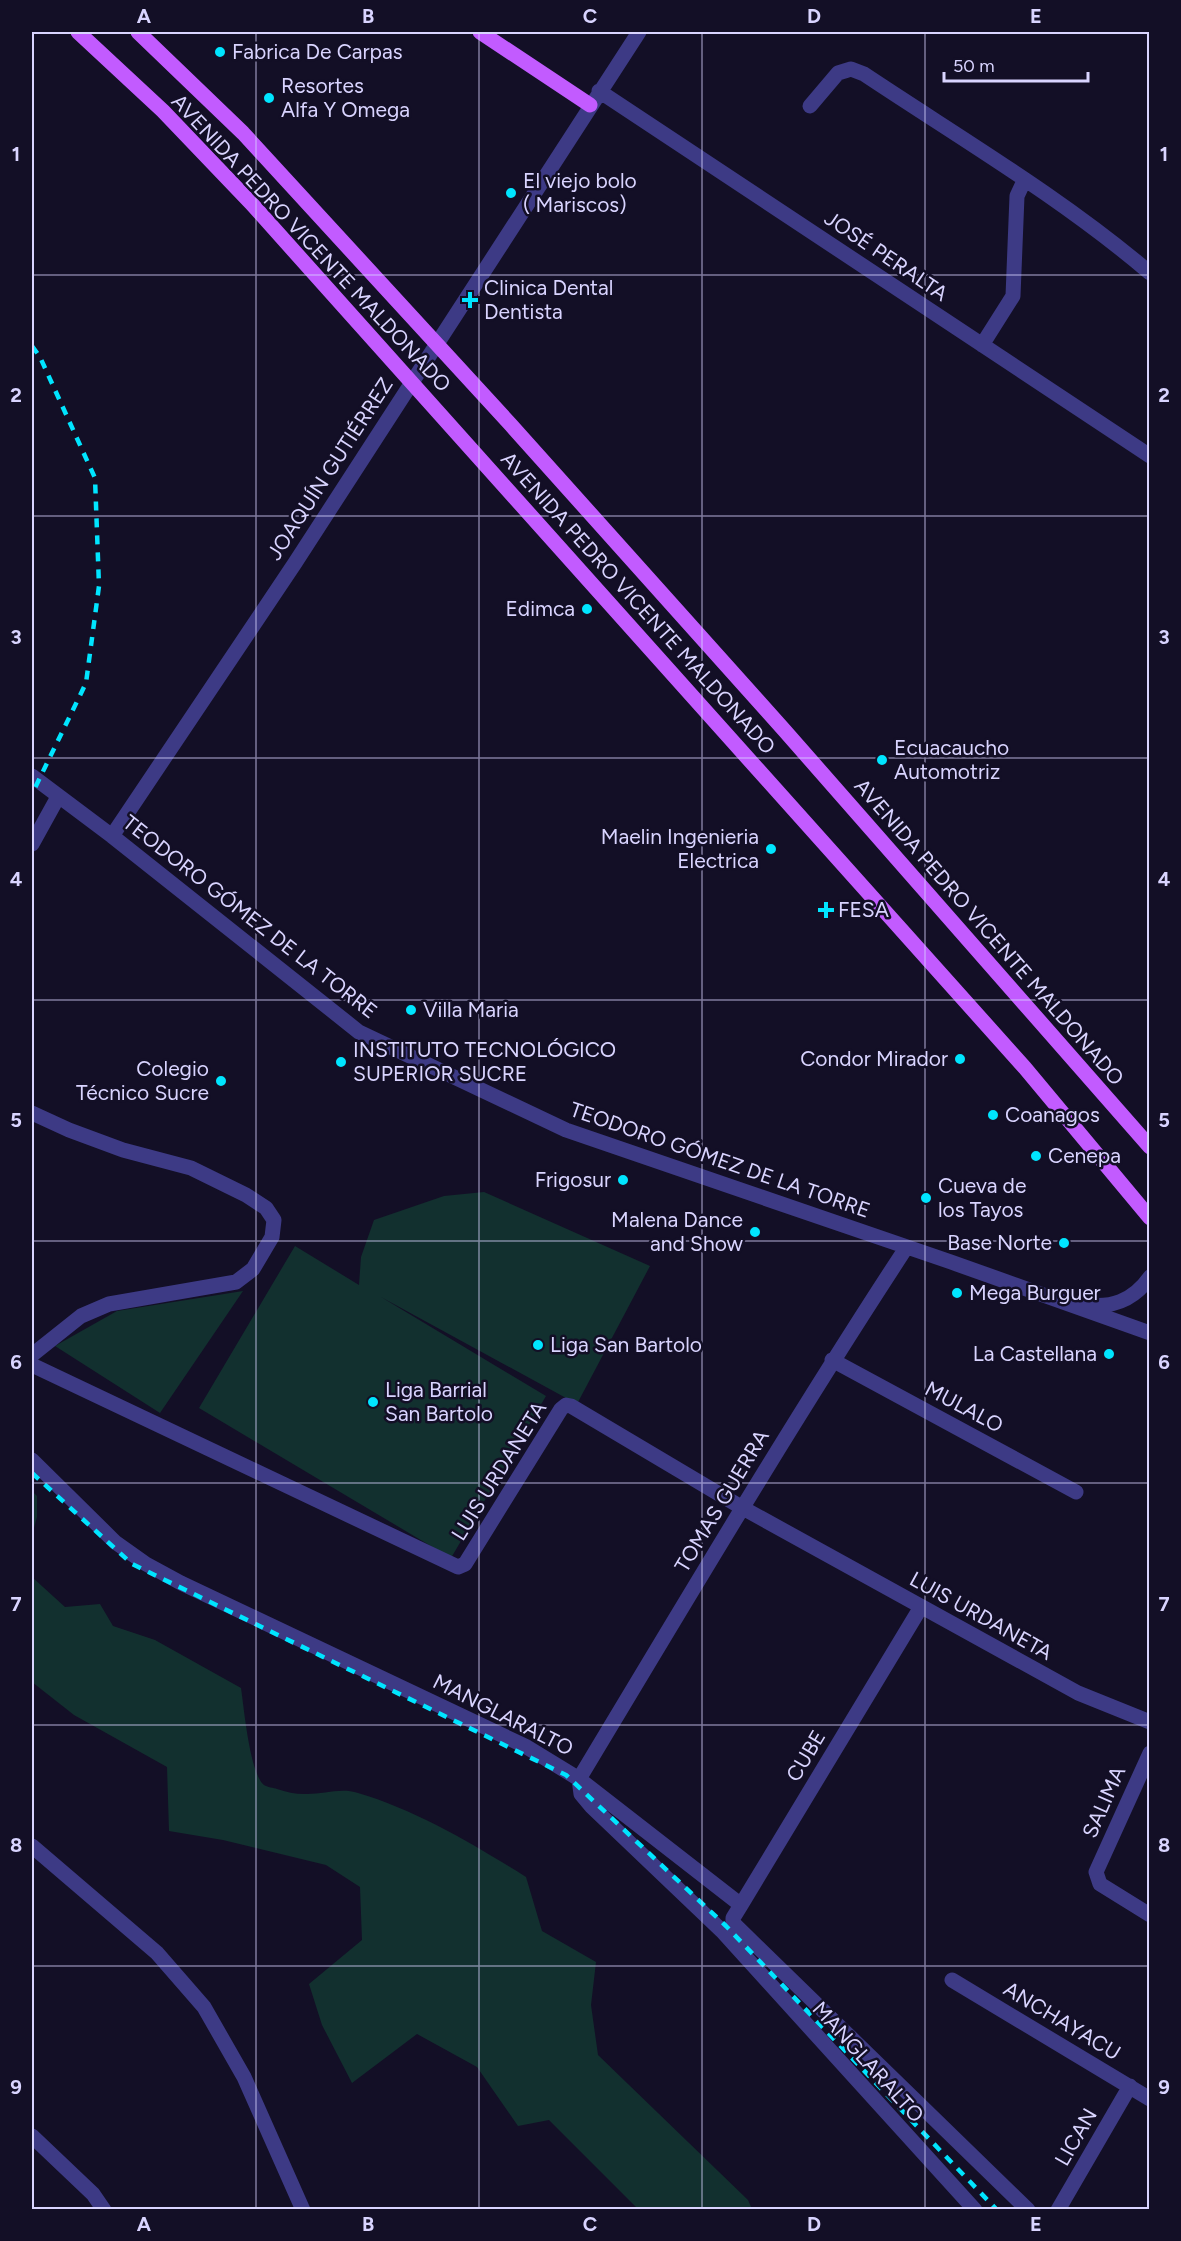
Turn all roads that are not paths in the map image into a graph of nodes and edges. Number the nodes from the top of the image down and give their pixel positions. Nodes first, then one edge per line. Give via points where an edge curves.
1 (78, 32) edge
2 (138, 32) edge
3 (480, 32) edge
4 (639, 32) edge
5 (599, 91) junction
6 (590, 105) junction
7 (810, 106) dead end
8 (1024, 181) junction
9 (1149, 273) edge
10 (436, 345) junction
11 (982, 345) junction
12 (412, 382) junction
13 (1149, 456) edge
14 (32, 776) edge
15 (58, 797) junction
16 (112, 836) junction
17 (32, 844) edge
18 (32, 1113) edge
19 (1149, 1147) edge
20 (1149, 1218) edge
21 (906, 1248) junction
22 (1149, 1277) edge
23 (1059, 1301) junction
24 (1149, 1333) edge
25 (32, 1355) edge
26 (832, 1360) junction
27 (32, 1365) edge
28 (32, 1460) edge
29 (1076, 1492) dead end
30 (741, 1507) junction
31 (921, 1607) junction
32 (1149, 1722) edge
33 (1149, 1753) edge
34 (579, 1779) junction
35 (32, 1846) edge
36 (741, 1905) junction
37 (1149, 1915) edge
38 (736, 1928) joint
39 (952, 1980) dead end
40 (1130, 2086) junction
41 (1149, 2098) edge
42 (32, 2136) edge
43 (104, 2210) edge
44 (303, 2210) edge
45 (975, 2210) edge
46 (1028, 2210) edge
47 (1058, 2210) edge

1 - 12 main road, AVENIDA PEDRO VICENTE MALDONADO via 171,119
2 - 10 main road, AVENIDA PEDRO VICENTE MALDONADO via 243,133
3 - 6 main road
4 - 5 street, JOAQUÍN GUTIÉRREZ
5 - 6 street, JOAQUÍN GUTIÉRREZ
5 - 11 street, JOSÉ PERALTA
6 - 10 street, JOAQUÍN GUTIÉRREZ
7 - 8 street via 838,73 850,69 864,74
8 - 9 street
8 - 11 street via 1017,196 1013,296
10 - 12 street, JOAQUÍN GUTIÉRREZ
10 - 19 main road, AVENIDA PEDRO VICENTE MALDONADO via 785,731
11 - 13 street, JOSÉ PERALTA
12 - 16 street, JOAQUÍN GUTIÉRREZ
12 - 20 main road, AVENIDA PEDRO VICENTE MALDONADO via 1025,1068
14 - 15 street, TEODORO GÓMEZ DE LA TORRE
15 - 16 street, TEODORO GÓMEZ DE LA TORRE
15 - 17 street
16 - 21 street, TEODORO GÓMEZ DE LA TORRE via 360,1032 566,1130
18 - 25 street via 112,1146 191,1168 222,1182 266,1208 274,1225 260,1260 236,1282 109,1304 81,1316
21 - 23 street, TEODORO GÓMEZ DE LA TORRE
21 - 26 street, TOMAS GUERRA
22 - 23 street, TEODORO GÓMEZ DE LA TORRE via 1126,1300 1108,1306
23 - 24 street, TEODORO GÓMEZ DE LA TORRE
26 - 29 street, MULALO
26 - 30 street, TOMAS GUERRA
27 - 30 street, LUIS URDANETA via 458,1567 465,1564 566,1405
28 - 34 street, MANGLARALTO via 115,1542 146,1564 525,1746
30 - 31 street, LUIS URDANETA
30 - 34 street, TOMAS GUERRA
31 - 32 street, LUIS URDANETA via 1078,1693
31 - 36 street, CUBE
33 - 37 street, SALIMA via 1097,1868 1100,1884
34 - 36 street
34 - 45 street, MANGLARALTO via 581,1794 591,1806 722,1931
35 - 44 street via 157,1953 204,2007 244,2077
36 - 38 street, CUBE via 734,1918
38 - 46 street, MANGLARALTO
39 - 40 street, ANCHAYACU
40 - 41 street, ANCHAYACU
40 - 47 street, LICAN
42 - 43 street via 93,2193

